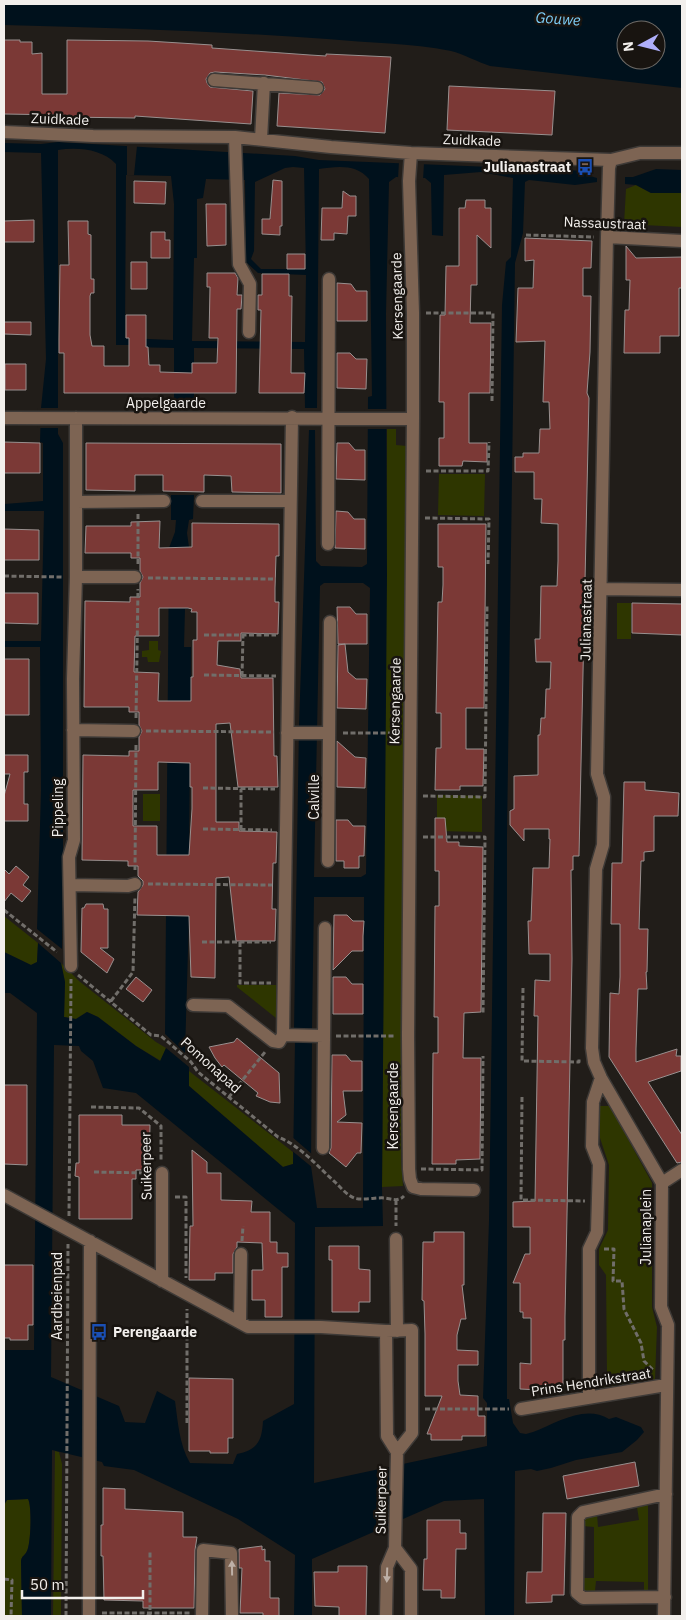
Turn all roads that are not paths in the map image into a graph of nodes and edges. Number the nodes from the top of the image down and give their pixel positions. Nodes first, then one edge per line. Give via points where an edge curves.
1 (214, 80) dead end
2 (264, 83) junction
3 (317, 88) dead end
4 (4, 132) edge
5 (235, 137) junction
6 (261, 139) junction
7 (682, 153) edge
8 (410, 157) junction
9 (610, 164) junction
10 (607, 237) junction
11 (682, 241) edge
12 (328, 279) dead end
13 (249, 332) dead end
14 (297, 417) junction
15 (323, 417) junction
16 (4, 418) edge
17 (70, 418) junction
18 (413, 418) junction
19 (164, 501) dead end
20 (290, 501) junction
21 (76, 502) junction
22 (202, 502) dead end
23 (328, 544) dead end
24 (71, 577) junction
25 (137, 577) road end
26 (601, 589) junction
27 (682, 590) edge
28 (330, 622) dead end
29 (73, 730) junction
30 (135, 731) road end
31 (292, 733) junction
32 (325, 733) junction
33 (328, 862) dead end
34 (135, 884) road end
35 (70, 885) junction
36 (326, 928) dead end
37 (68, 966) road end
38 (193, 1005) dead end
39 (319, 1036) junction
40 (283, 1037) junction
41 (601, 1078) junction
42 (323, 1148) dead end
43 (682, 1170) edge
44 (162, 1173) road end
45 (662, 1183) junction
46 (474, 1190) dead end
47 (4, 1195) edge
48 (396, 1240) road end
49 (90, 1241) junction
50 (241, 1254) dead end
51 (162, 1281) junction
52 (240, 1322) junction
53 (392, 1331) junction
54 (666, 1385) junction
55 (589, 1397) junction
56 (521, 1409) road end
57 (397, 1452) junction
58 (666, 1494) junction
59 (395, 1548) junction
60 (665, 1597) junction
61 (89, 1615) edge
62 (202, 1615) edge
63 (232, 1616) edge
64 (386, 1616) edge
65 (410, 1616) edge
66 (664, 1616) edge

1 - 2 street
2 - 3 street
2 - 6 street
4 - 5 street, Zuidkade
5 - 6 street, Zuidkade
5 - 13 street via 239,264 250,284
6 - 8 street, Zuidkade
7 - 9 street, Zuidkade via 640,153
8 - 9 street, Zuidkade
8 - 18 street, Kersengaarde
9 - 10 street, Julianastraat
10 - 11 street, Nassaustraat
10 - 26 street, Julianastraat
12 - 15 street
14 - 15 street, Appelgaarde
14 - 17 street, Appelgaarde
14 - 20 street, Calville
15 - 18 street, Appelgaarde
15 - 23 street
16 - 17 street, Appelgaarde
17 - 21 street, Pippeling
18 - 46 street, Kersengaarde via 409,1169 413,1187
19 - 21 street
20 - 22 street
20 - 31 street, Calville via 289,635 284,656
21 - 24 street, Pippeling
24 - 25 street
24 - 29 street, Pippeling
26 - 27 street
26 - 41 street, Julianastraat via 597,774 604,797 603,845 596,869 592,1032 594,1057
28 - 32 street, Calville
29 - 30 street
29 - 35 street, Pippeling via 74,840 69,857
31 - 32 street
31 - 40 street, Calville via 282,809 286,830 281,962
32 - 33 street, Calville
34 - 35 street
35 - 37 street, Pippeling
36 - 39 street
38 - 40 street via 228,1006
39 - 40 street
39 - 42 street
41 - 45 street, Julianaplein
41 - 55 street via 593,1102 592,1146 598,1164 598,1202 597,1232 589,1249
43 - 45 street
44 - 51 street, Suikerpeer
45 - 54 street, Julianaplein via 661,1307 668,1325
47 - 49 street
48 - 53 street, Suikerpeer
49 - 51 street, Suikerpeer
49 - 61 street
50 - 52 street
51 - 52 street, Suikerpeer
52 - 53 street, Suikerpeer via 248,1327
53 - 57 street, Suikerpeer via 387,1436
53 - 57 street, Suikerpeer via 412,1330 412,1433
54 - 55 street, Prins Hendrikstraat
54 - 58 street, Julianaplein
55 - 56 street, Prins Hendrikstraat
57 - 59 street, Suikerpeer
58 - 60 street, Julianaplein
58 - 60 street via 583,1512 578,1517 577,1593 583,1598
59 -> 64 street, Suikerpeer via 387,1567
59 - 65 street, Suikerpeer via 411,1569
60 - 66 street, Julianaplein
63 -> 62 street via 231,1552 203,1550

